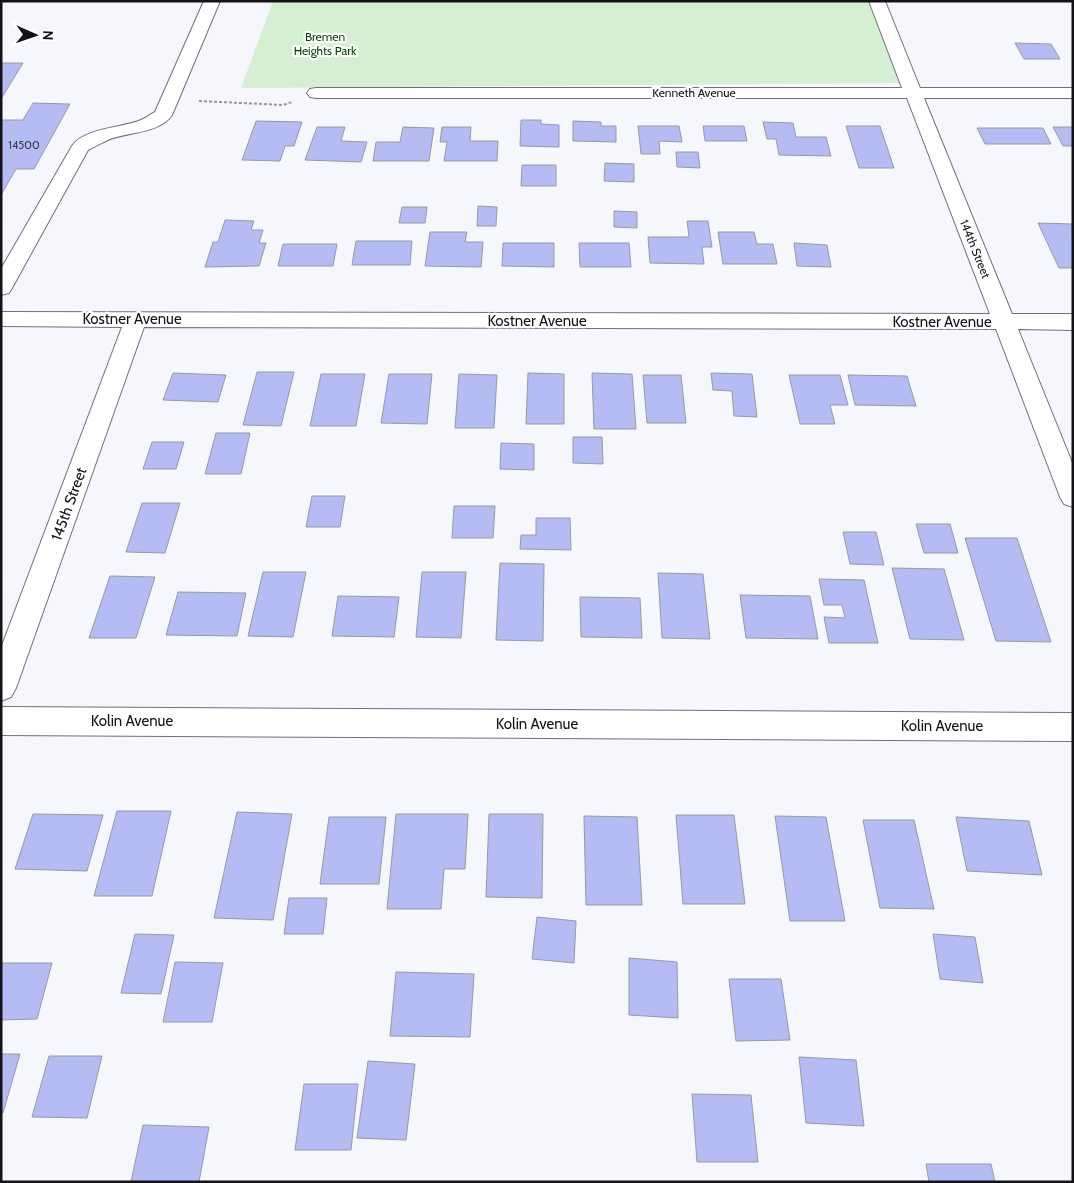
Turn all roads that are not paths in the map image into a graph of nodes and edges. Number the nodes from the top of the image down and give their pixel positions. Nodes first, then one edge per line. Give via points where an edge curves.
1 (212, 1) edge
2 (877, 1) edge
3 (316, 93) road end
4 (913, 93) junction
5 (1073, 93) edge
6 (1, 288) edge
7 (1, 319) edge
8 (136, 320) junction
9 (1004, 322) junction
10 (1073, 322) edge
11 (1073, 497) edge
12 (1, 688) edge
13 (1, 721) edge
14 (1073, 727) edge

1 - 6 street via 163,115 147,124 104,135 81,146
2 - 4 street, 144th Street
3 - 4 street, Kenneth Avenue
4 - 5 street, Kenneth Avenue
4 - 9 street, 144th Street
7 - 8 street, Kostner Avenue
8 - 9 street, Kostner Avenue
8 - 12 street, 145th Street
9 - 10 street, Kostner Avenue
9 - 11 street, 144th Street
13 - 14 street, Kolin Avenue

